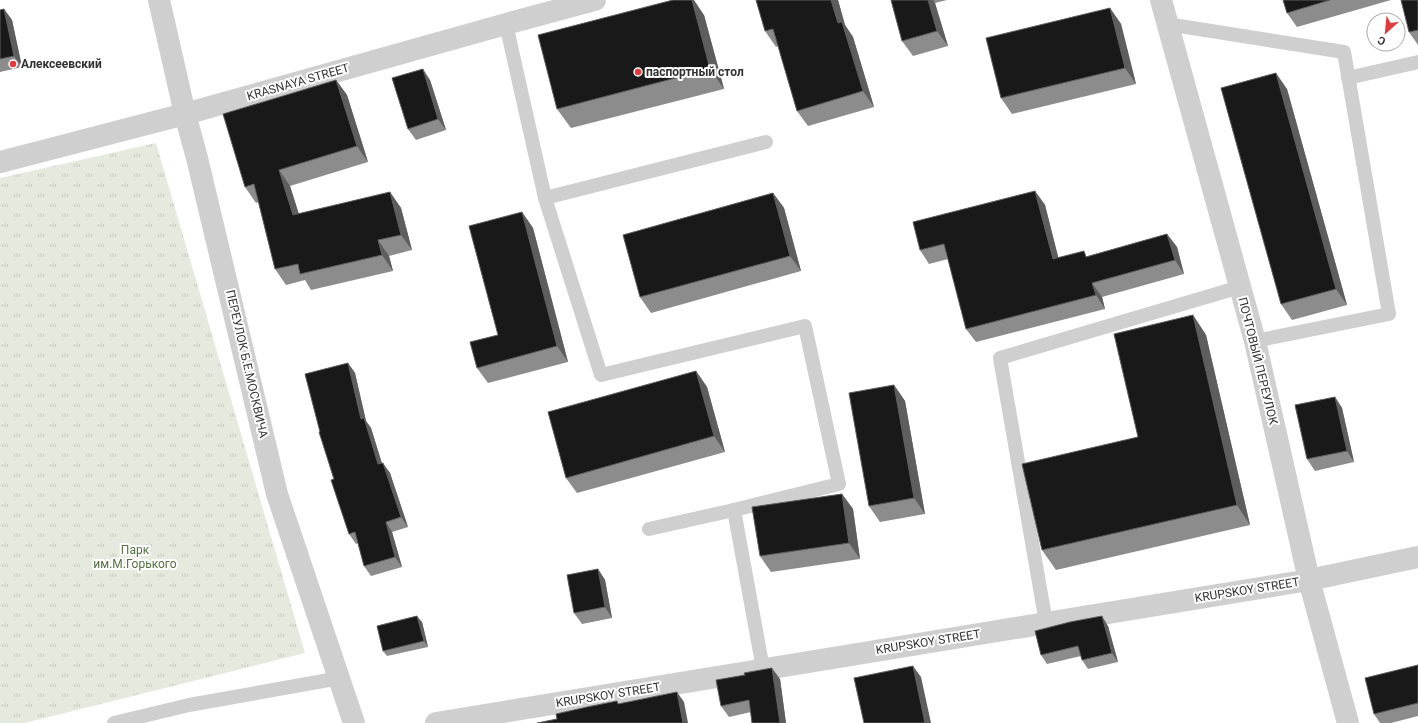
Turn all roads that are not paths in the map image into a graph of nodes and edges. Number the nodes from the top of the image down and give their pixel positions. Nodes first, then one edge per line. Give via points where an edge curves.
1 (159, 0) edge
2 (595, 0) edge
3 (1161, 0) edge
4 (506, 24) junction
5 (1167, 24) junction
6 (1418, 62) edge
7 (1348, 78) junction
8 (185, 114) junction
9 (766, 142) dead end
10 (0, 162) edge
11 (545, 198) junction
12 (1240, 287) junction
13 (1255, 341) junction
14 (734, 510) junction
15 (649, 529) dead end
16 (1418, 557) edge
17 (1310, 580) junction
18 (1046, 623) junction
19 (763, 670) junction
20 (340, 678) junction
21 (114, 723) edge
22 (354, 723) edge
23 (436, 723) edge
24 (1348, 723) edge

1 - 8 street, ПЕРЕУЛОК Б.Е.МОСКВИЧА
2 - 4 street, KRASNAYA STREET
3 - 5 street, ПОЧТОВЫЙ ПЕРЕУЛОК
4 - 8 street, KRASNAYA STREET
4 - 11 lane
5 - 7 lane via 1344,52
5 - 12 street, ПОЧТОВЫЙ ПЕРЕУЛОК
6 - 7 lane
7 - 13 lane via 1389,314
8 - 10 street, KRASNAYA STREET
8 - 20 street, ПЕРЕУЛОК Б.Е.МОСКВИЧА via 278,494
9 - 11 lane
11 - 14 lane via 601,375 805,326 839,484
12 - 13 street, ПОЧТОВЫЙ ПЕРЕУЛОК
12 - 18 lane via 1000,358
13 - 17 street, ПОЧТОВЫЙ ПЕРЕУЛОК
14 - 15 lane
14 - 19 lane
16 - 17 street, KRUPSKOY STREET
17 - 18 street, KRUPSKOY STREET
17 - 24 street, ПОЧТОВЫЙ ПЕРЕУЛОК
18 - 19 street, KRUPSKOY STREET
19 - 23 street, KRUPSKOY STREET
20 - 21 lane via 189,706
20 - 22 street, ПЕРЕУЛОК Б.Е.МОСКВИЧА

